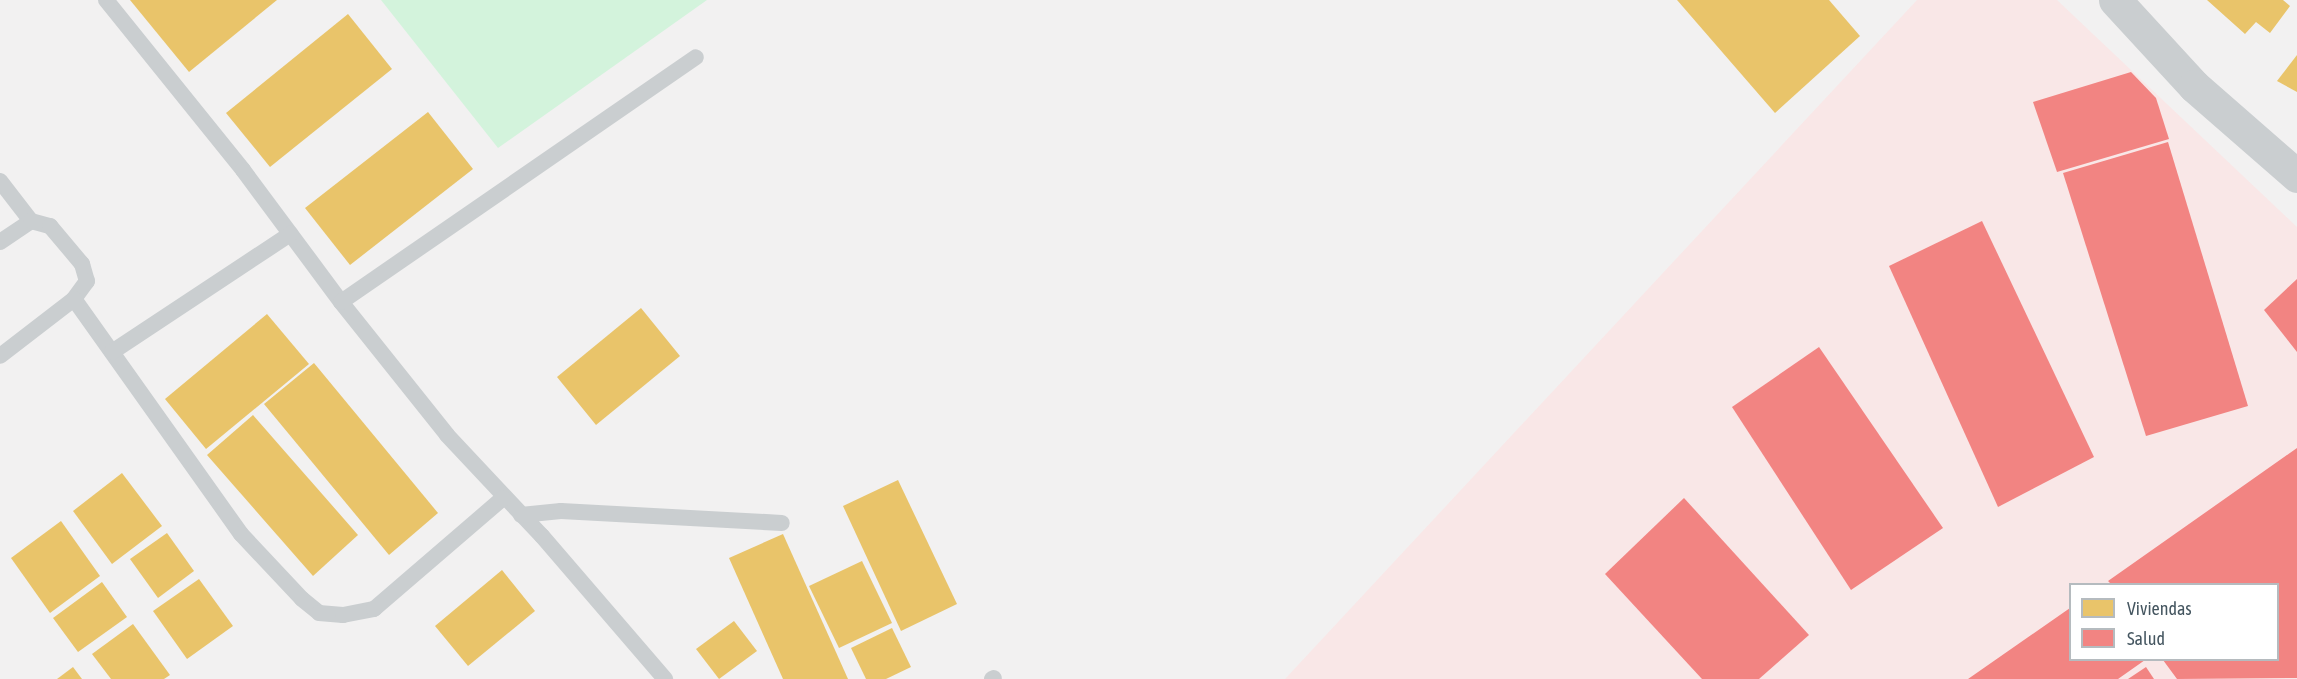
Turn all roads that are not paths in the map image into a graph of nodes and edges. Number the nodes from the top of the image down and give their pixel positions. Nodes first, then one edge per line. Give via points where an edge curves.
1 (106, 0) edge
2 (2115, 0) edge
3 (696, 57) dead end
4 (2297, 176) edge
5 (0, 181) edge
6 (31, 221) junction
7 (290, 234) junction
8 (0, 242) edge
9 (74, 299) junction
10 (341, 302) junction
11 (112, 352) junction
12 (0, 356) edge
13 (503, 498) junction
14 (521, 515) junction
15 (782, 523) dead end
16 (665, 679) edge

1 - 7 lane
2 - 4 street via 2194,86
3 - 10 lane
5 - 6 lane
6 - 8 lane
6 - 9 lane via 50,226 82,264 87,281
7 - 10 lane
7 - 11 lane
9 - 11 lane
9 - 12 lane
10 - 13 lane via 447,435
11 - 13 lane via 241,534 319,613 343,615 374,609
13 - 14 lane
14 - 15 lane via 561,511
14 - 16 lane

